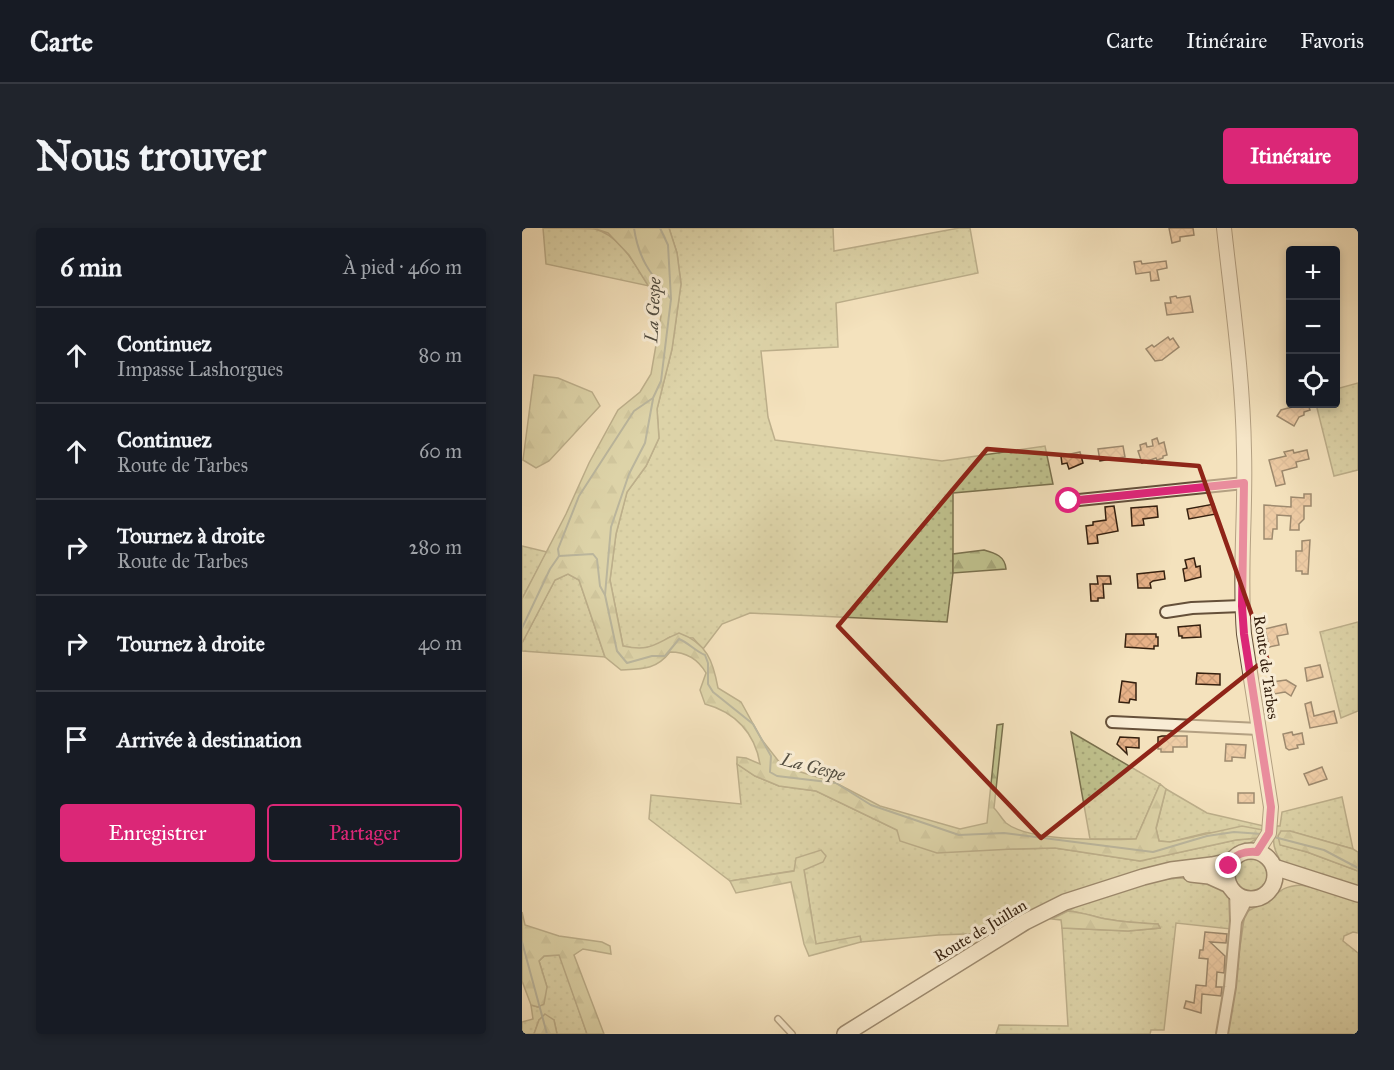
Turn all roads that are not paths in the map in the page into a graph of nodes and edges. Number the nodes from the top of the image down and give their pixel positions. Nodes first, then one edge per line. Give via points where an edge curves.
1 (1224, 228) edge
2 (1244, 483) junction
3 (1069, 501) dead end
4 (1242, 606) junction
5 (1166, 612) dead end
6 (1112, 722) dead end
7 (1259, 729) junction
8 (1257, 852) junction
9 (1231, 861) junction
10 (1274, 867) junction
11 (1143, 877) junction
12 (1273, 885) junction
13 (1335, 886) junction
14 (1237, 891) junction
15 (1358, 894) edge
16 (778, 1019) dead end
17 (792, 1034) edge
18 (845, 1034) edge
19 (1222, 1034) edge

1 - 2 street, Route de Tarbes via 1238,350
2 - 3 street
2 - 4 street, Route de Tarbes
4 - 5 street
4 - 7 street, Route de Tarbes
6 - 7 street
7 - 8 street, Route de Tarbes via 1271,807 1269,833
8 - 9 main road via 1243,852
8 - 10 main road
9 - 11 main road, Route de Juillan
9 - 14 main road via 1227,876
10 - 12 main road
10 - 13 main road
11 - 14 main road, Route de Juillan via 1209,876
11 - 18 main road, Route de Juillan via 1065,902 1025,922
12 - 13 main road via 1291,882
12 - 14 main road via 1264,895
13 - 15 main road
14 - 19 street via 1230,987
16 - 17 lane

